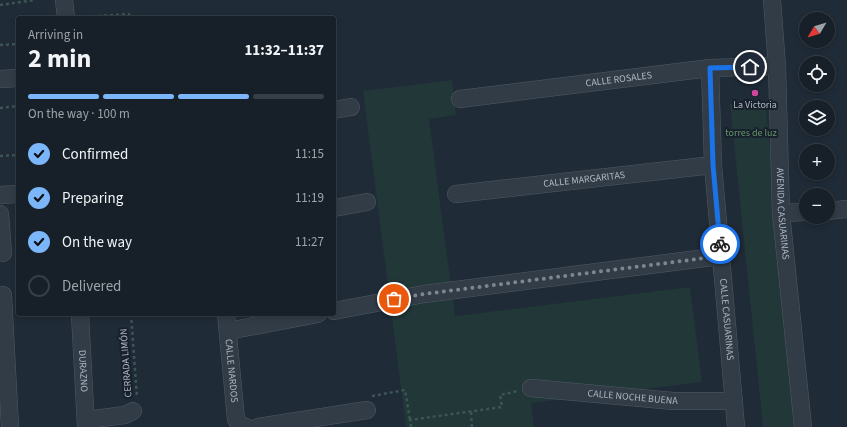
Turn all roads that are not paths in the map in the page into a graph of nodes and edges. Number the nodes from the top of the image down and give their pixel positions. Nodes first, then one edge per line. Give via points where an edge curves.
1 (64, 0) edge
2 (772, 0) edge
3 (66, 16) edge
4 (777, 66) junction
5 (710, 68) junction
6 (16, 78) edge
7 (0, 79) edge
8 (460, 99) dead end
9 (351, 107) dead end
10 (336, 110) edge
11 (713, 165) junction
12 (16, 194) edge
13 (456, 194) dead end
14 (0, 195) edge
15 (367, 202) dead end
16 (336, 208) edge
17 (835, 210) edge
18 (847, 210) edge
19 (799, 212) edge
20 (781, 213) junction
21 (0, 214) edge
22 (4, 253) dead end
23 (721, 256) junction
24 (3, 295) dead end
25 (336, 311) edge
26 (80, 316) edge
27 (226, 316) edge
28 (307, 316) edge
29 (228, 331) junction
30 (531, 388) road end
31 (734, 401) junction
32 (133, 410) road end
33 (367, 410) road end
34 (86, 423) edge
35 (10, 427) edge
36 (249, 427) edge
37 (736, 427) edge
38 (803, 427) edge

1 - 3 street
2 - 4 street, AVENIDA CASUARINAS
4 - 5 street, CALLE ROSALES
4 - 20 street, AVENIDA CASUARINAS
5 - 8 street, CALLE ROSALES
5 - 11 street, CALLE CASUARINAS
6 - 7 street
9 - 10 street
11 - 13 street, CALLE MARGARITAS
11 - 23 street, CALLE CASUARINAS
12 - 14 street
15 - 16 street
17 - 18 street
19 - 20 street
20 - 38 street, AVENIDA CASUARINAS
21 - 22 street
23 - 25 street via 424,294
23 - 31 street, CALLE CASUARINAS
24 - 35 street
26 - 34 street, DURAZNO
27 - 29 street, CALLE NARDOS
28 - 29 street
29 - 36 street, CALLE NARDOS via 236,419
30 - 31 street, CALLE NOCHE BUENA via 672,401
31 - 37 street, CALLE CASUARINAS
32 - 34 street via 125,415
33 - 36 street

